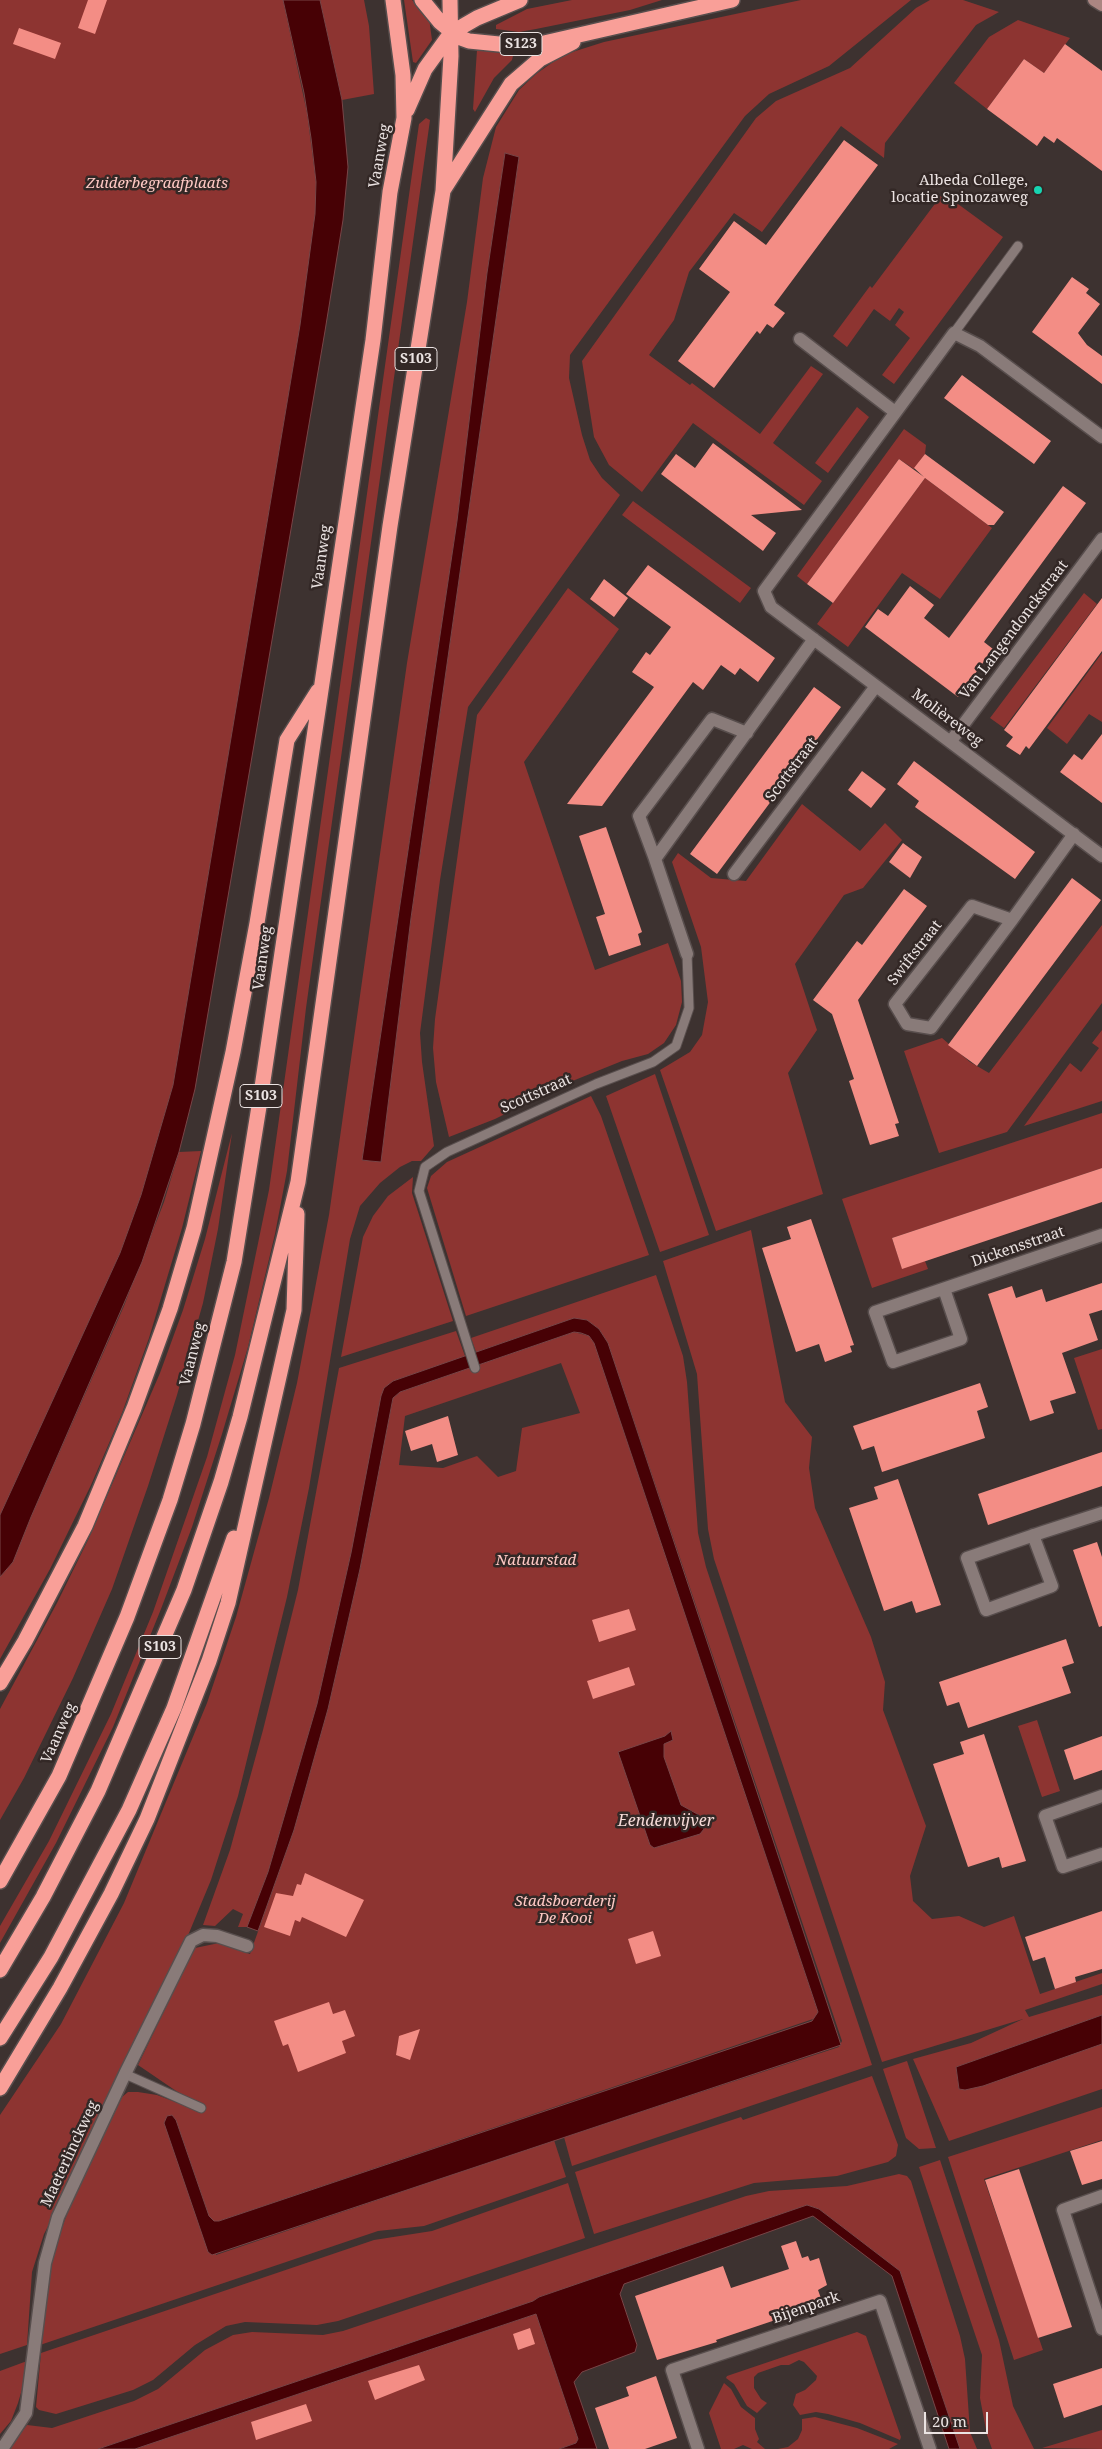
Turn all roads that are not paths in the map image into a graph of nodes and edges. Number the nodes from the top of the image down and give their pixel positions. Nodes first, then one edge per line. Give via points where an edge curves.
1 (393, 0) edge
2 (422, 0) edge
3 (450, 0) edge
4 (520, 0) edge
5 (732, 0) edge
6 (1094, 0) edge
7 (1102, 5) edge
8 (592, 32) junction
9 (451, 33) junction
10 (404, 118) junction
11 (443, 191) junction
12 (1018, 246) dead end
13 (954, 333) junction
14 (800, 338) dead end
15 (895, 412) junction
16 (1102, 437) edge
17 (1102, 539) edge
18 (814, 639) junction
19 (322, 686) junction
20 (876, 686) junction
21 (747, 733) junction
22 (951, 741) junction
23 (1074, 834) junction
24 (1102, 856) edge
25 (655, 859) junction
26 (734, 874) dead end
27 (1012, 920) junction
28 (687, 954) joint
29 (298, 1182) junction
30 (1102, 1235) edge
31 (944, 1289) junction
32 (475, 1368) dead end
33 (264, 1443) junction
34 (1102, 1513) edge
35 (1033, 1535) junction
36 (0, 1683) edge
37 (1102, 1796) edge
38 (1102, 1854) edge
39 (0, 1881) edge
40 (247, 1946) dead end
41 (0, 1970) edge
42 (0, 2038) edge
43 (125, 2074) junction
44 (0, 2088) edge
45 (201, 2108) dead end
46 (1102, 2196) edge
47 (1102, 2329) edge
48 (2, 2449) edge
49 (698, 2449) edge
50 (930, 2449) edge

1 - 10 highway, Vaanweg / S103 via 403,75
2 - 9 highway
3 - 9 highway, S103
4 - 9 highway
5 - 8 highway, S123
6 - 7 main road
8 - 9 highway, S123 via 544,43 509,44 469,41
8 - 11 highway via 540,59 511,84
9 - 10 highway via 425,69
9 - 11 highway, S103
10 - 19 highway, Vaanweg / S103 via 390,192 373,340
11 - 29 highway, S103 via 390,526
12 - 13 lane
13 - 15 street
13 - 16 street via 980,346
14 - 15 street
15 - 18 street, Molièreweg via 764,591 771,607
17 - 22 street, Van Langendonckstraat
18 - 20 street, Molièreweg
18 - 21 street
19 - 36 highway, S103 via 287,740 233,1052 198,1211 170,1309 134,1408 85,1526
19 - 39 highway, Vaanweg / S103 via 234,1262 193,1424 170,1500 105,1671 59,1776
20 - 22 street, Molièreweg
20 - 26 street, Scottstraat
21 - 25 street
21 - 25 street, Scottstraat via 712,719 639,816
22 - 23 street, Molièreweg
23 - 24 street, Molièreweg
23 - 27 street, Swiftstraat
25 - 28 street, Scottstraat
27 - 27 street, Swiftstraat via 972,906 895,1004 908,1024 931,1028
28 - 32 lane, Scottstraat via 690,1008 676,1046 653,1062 596,1084 447,1152 425,1167 419,1192
29 - 33 highway, S103 via 294,1310
29 - 41 highway, S103 via 240,1417 184,1590 98,1791 43,1897
30 - 31 street, Dickensstraat
31 - 31 street, Dickensstraat via 961,1339 893,1362 876,1312
33 - 42 highway, S103 via 215,1598 174,1708 106,1858 51,1958
33 - 44 highway, S103 via 228,1603 148,1819 112,1894
34 - 35 street
35 - 35 street via 1052,1586 986,1610 967,1558
37 - 38 street via 1045,1816 1063,1868
40 - 43 street, Maeterlinckweg via 217,1936 190,1940
43 - 45 lane
43 - 48 street, Maeterlinckweg via 58,2217 45,2263 26,2412
46 - 47 street via 1063,2210
49 - 50 street, Bijenpark via 672,2370 880,2301

